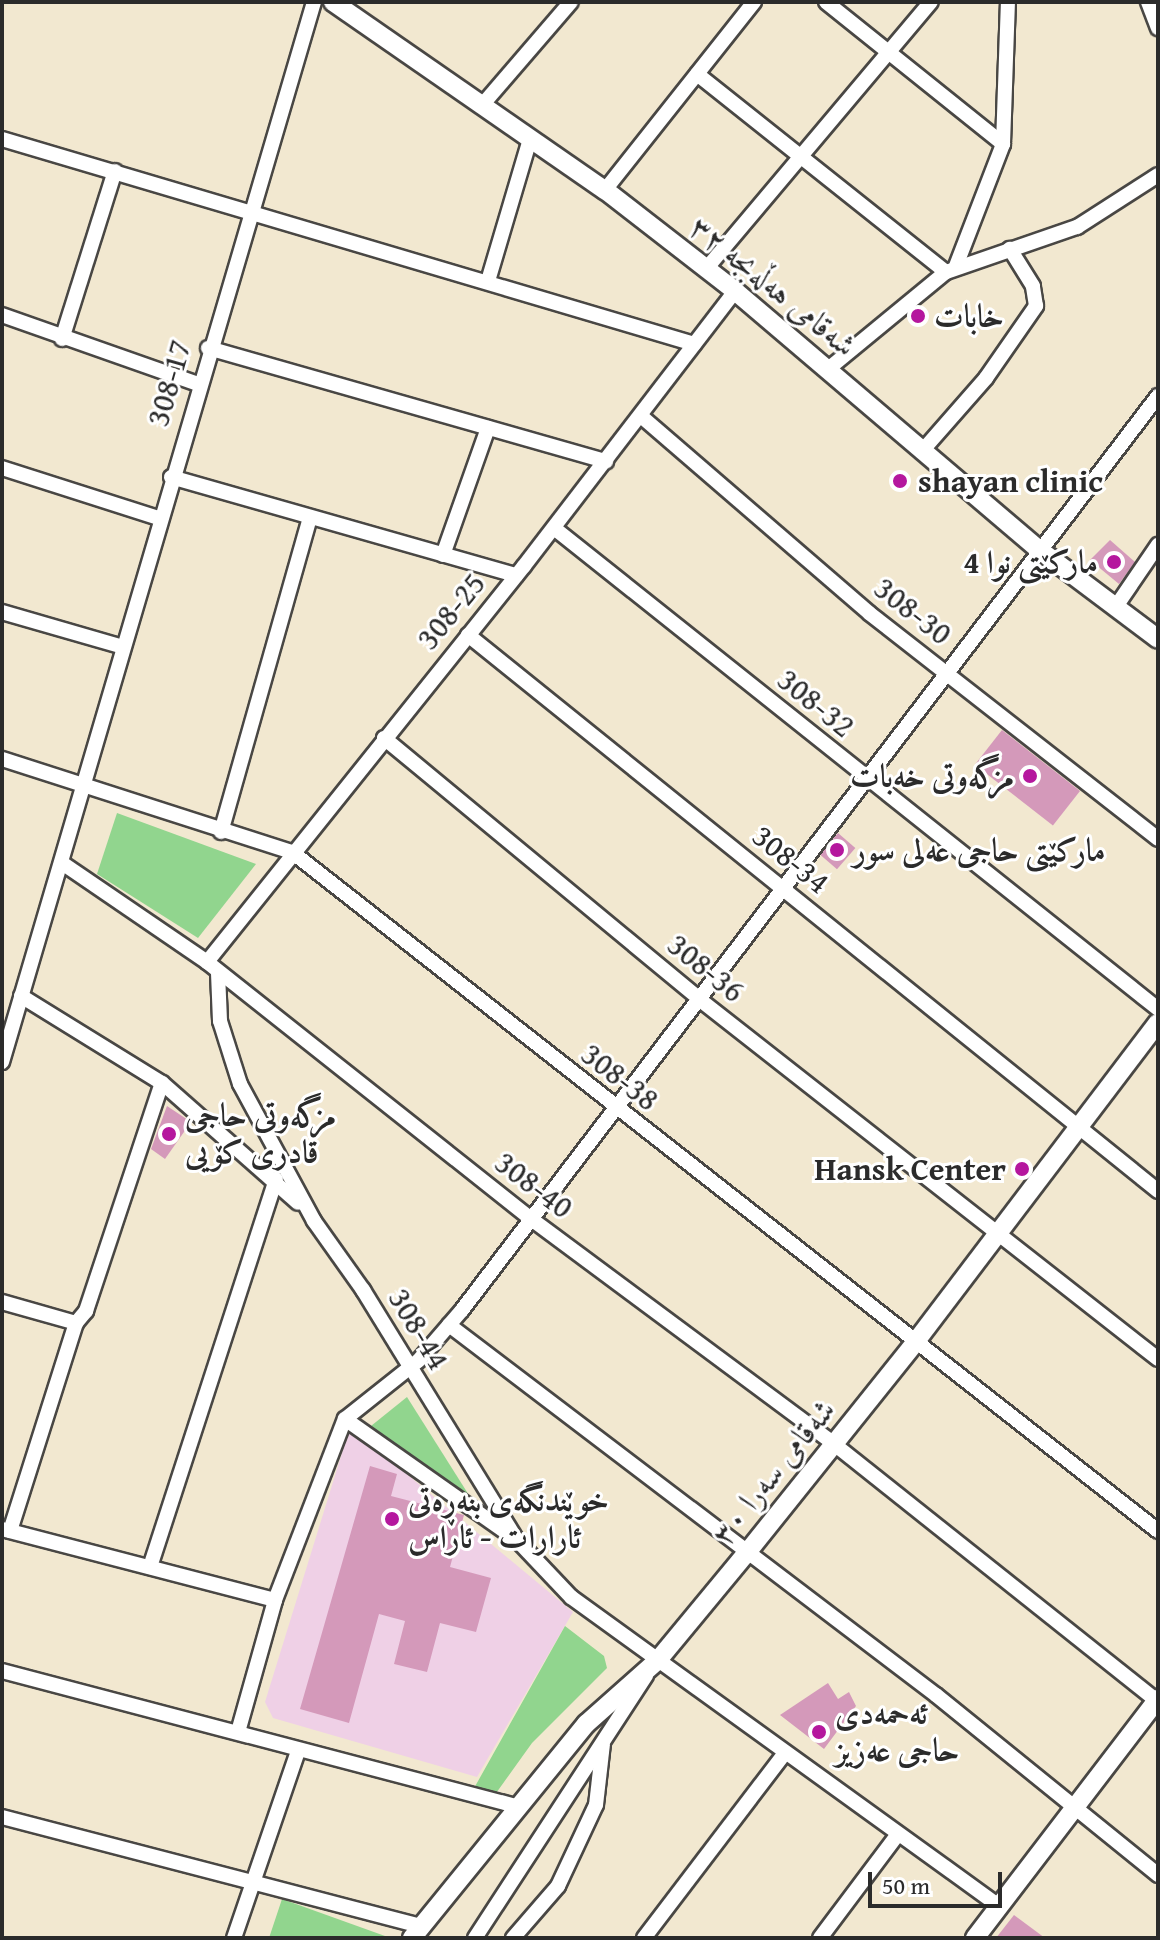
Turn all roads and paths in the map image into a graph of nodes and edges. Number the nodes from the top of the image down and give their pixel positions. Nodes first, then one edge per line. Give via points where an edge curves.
1 (314, 2) edge
2 (333, 2) edge
3 (571, 2) edge
4 (754, 2) edge
5 (826, 2) edge
6 (931, 2) edge
7 (1008, 2) edge
8 (1148, 2) edge
9 (1158, 28) edge
10 (889, 53) junction
11 (697, 74) junction
12 (484, 103) junction
13 (2, 139) edge
14 (530, 139) junction
15 (1003, 144) junction
16 (800, 159) junction
17 (115, 171) junction
18 (1158, 175) edge
19 (605, 190) junction
20 (250, 212) junction
21 (1010, 249) junction
22 (706, 269) junction
23 (951, 269) junction
24 (488, 281) junction
25 (735, 291) junction
26 (2, 315) edge
27 (62, 339) junction
28 (694, 344) junction
29 (208, 348) junction
30 (827, 370) junction
31 (198, 384) junction
32 (1158, 396) edge
33 (641, 416) junction
34 (488, 428) junction
35 (923, 450) junction
36 (606, 461) junction
37 (2, 468) edge
38 (171, 477) junction
39 (310, 517) junction
40 (159, 518) junction
41 (554, 528) junction
42 (1158, 545) edge
43 (1041, 551) junction
44 (443, 555) junction
45 (516, 575) junction
46 (1117, 605) junction
47 (2, 612) edge
48 (468, 635) junction
49 (1158, 639) edge
50 (123, 647) junction
51 (949, 675) junction
52 (384, 738) junction
53 (2, 759) edge
54 (867, 780) junction
55 (84, 782) junction
56 (221, 832) junction
57 (1158, 839) edge
58 (292, 852) junction
59 (62, 863) junction
60 (783, 889) junction
61 (212, 968) junction
62 (21, 996) junction
63 (699, 999) junction
64 (1158, 1009) edge
65 (1158, 1023) edge
66 (2, 1062) edge
67 (162, 1083) junction
68 (614, 1109) junction
69 (1079, 1127) junction
70 (276, 1179) junction
71 (1158, 1191) edge
72 (530, 1218) junction
73 (314, 1221) junction
74 (998, 1233) junction
75 (2, 1302) edge
76 (76, 1323) junction
77 (449, 1325) junction
78 (917, 1340) junction
79 (1158, 1359) edge
80 (409, 1368) junction
81 (345, 1419) junction
82 (834, 1444) junction
83 (6, 1530) edge
84 (1158, 1531) edge
85 (516, 1539) junction
86 (745, 1555) junction
87 (150, 1567) junction
88 (275, 1600) junction
89 (658, 1660) junction
90 (2, 1671) edge
91 (1158, 1700) edge
92 (238, 1732) junction
93 (604, 1739) junction
94 (298, 1751) junction
95 (784, 1754) junction
96 (516, 1806) junction
97 (1075, 1808) junction
98 (2, 1817) edge
99 (898, 1834) junction
100 (1158, 1875) edge
101 (252, 1882) junction
102 (999, 1906) junction
103 (416, 1932) edge
104 (234, 1938) edge
105 (475, 1938) edge
106 (513, 1938) edge
107 (644, 1938) edge
108 (820, 1938) edge
109 (975, 1938) edge

1 - 20 street, 308-17
2 - 12 street, شەقامی هەڵەبجە ٣٢
3 - 12 street
4 - 11 street
5 - 10 street
6 - 10 street
7 - 15 street
8 - 9 street
10 - 15 street
10 - 16 street
11 - 16 street
11 - 19 street
12 - 14 street, شەقامی هەڵەبجە ٣٢
13 - 17 street
14 - 19 street, شەقامی هەڵەبجە ٣٢
14 - 24 street
15 - 23 street
16 - 22 street
16 - 23 street
17 - 20 street
17 - 27 street
18 - 21 street via 1077,227
19 - 22 street, شەقامی هەڵەبجە ٣٢
20 - 24 street
20 - 29 street, 308-17
21 - 23 street
21 - 35 street via 1033,286 1036,306 995,367
22 - 25 street, شەقامی هەڵەبجە ٣٢
23 - 30 street
24 - 28 street
25 - 28 street, 308-25
25 - 30 street, شەقامی هەڵەبجە ٣٢
26 - 27 street
27 - 31 street
28 - 33 street, 308-25
29 - 31 street, 308-17
29 - 34 street
30 - 35 street, شەقامی هەڵەبجە ٣٢
31 - 38 street, 308-17
32 - 43 street
33 - 36 street, 308-25
33 - 51 street, 308-30 via 869,613
34 - 36 street
34 - 44 street
35 - 43 street, شەقامی هەڵەبجە ٣٢
36 - 41 street, 308-25
37 - 40 street
38 - 39 street
38 - 40 street, 308-17
39 - 44 street
39 - 56 street
40 - 50 street, 308-17
41 - 45 street, 308-25
41 - 54 street, 308-32
42 - 46 street
43 - 46 street, شەقامی هەڵەبجە ٣٢
43 - 51 street
44 - 45 street
45 - 48 street, 308-25
46 - 49 street, شەقامی هەڵەبجە ٣٢
47 - 50 street
48 - 52 street, 308-25
48 - 60 street, 308-34
50 - 55 street, 308-17
51 - 54 street
51 - 57 street, 308-30
52 - 58 street, 308-25
52 - 63 street, 308-36
53 - 55 street
54 - 60 street
54 - 64 street, 308-32
55 - 56 street
55 - 59 street, 308-17
56 - 58 street
58 - 61 street, 308-25
58 - 68 street, 308-38
59 - 61 street, 308-40
59 - 62 street, 308-17
60 - 63 street
60 - 69 street, 308-34
61 - 72 street, 308-40
61 - 73 street, 308-44 via 220,1021 240,1084
62 - 66 street, 308-17
62 - 67 street
63 - 68 street
63 - 74 street, 308-36
65 - 69 street, شەقامی سەرا ٣٠
67 - 70 street
67 - 76 street via 86,1311
68 - 72 street
68 - 78 street, 308-38
69 - 71 street, 308-34
69 - 74 street, شەقامی سەرا ٣٠
70 - 73 street
70 - 87 street
72 - 77 street
72 - 82 street, 308-40
73 - 80 street, 308-44
74 - 78 street, شەقامی سەرا ٣٠
74 - 79 street, 308-36
75 - 76 street
76 - 83 street
77 - 80 street
77 - 86 street
78 - 82 street, شەقامی سەرا ٣٠
78 - 84 street, 308-38
80 - 81 street
80 - 85 street, 308-44
81 - 85 street
81 - 88 street
82 - 86 street, شەقامی سەرا ٣٠
82 - 91 street, 308-40
83 - 87 street
85 - 89 street, 308-44 via 571,1597
86 - 89 street, شەقامی سەرا ٣٠
86 - 97 street via 936,1695
87 - 88 street
88 - 92 street
89 - 93 street
89 - 95 street, 308-44
89 - 96 street, شەقامی سەرا ٣٠ via 586,1724
90 - 92 street
91 - 97 street
92 - 94 street
93 - 105 street
93 - 106 street via 596,1805 552,1895
94 - 96 street
94 - 101 street
95 - 99 street, 308-44
95 - 107 street
96 - 103 street, شەقامی سەرا ٣٠
97 - 100 street
97 - 102 street
98 - 101 street
99 - 102 street, 308-44
99 - 108 street
101 - 103 street
101 - 104 street
102 - 109 street

